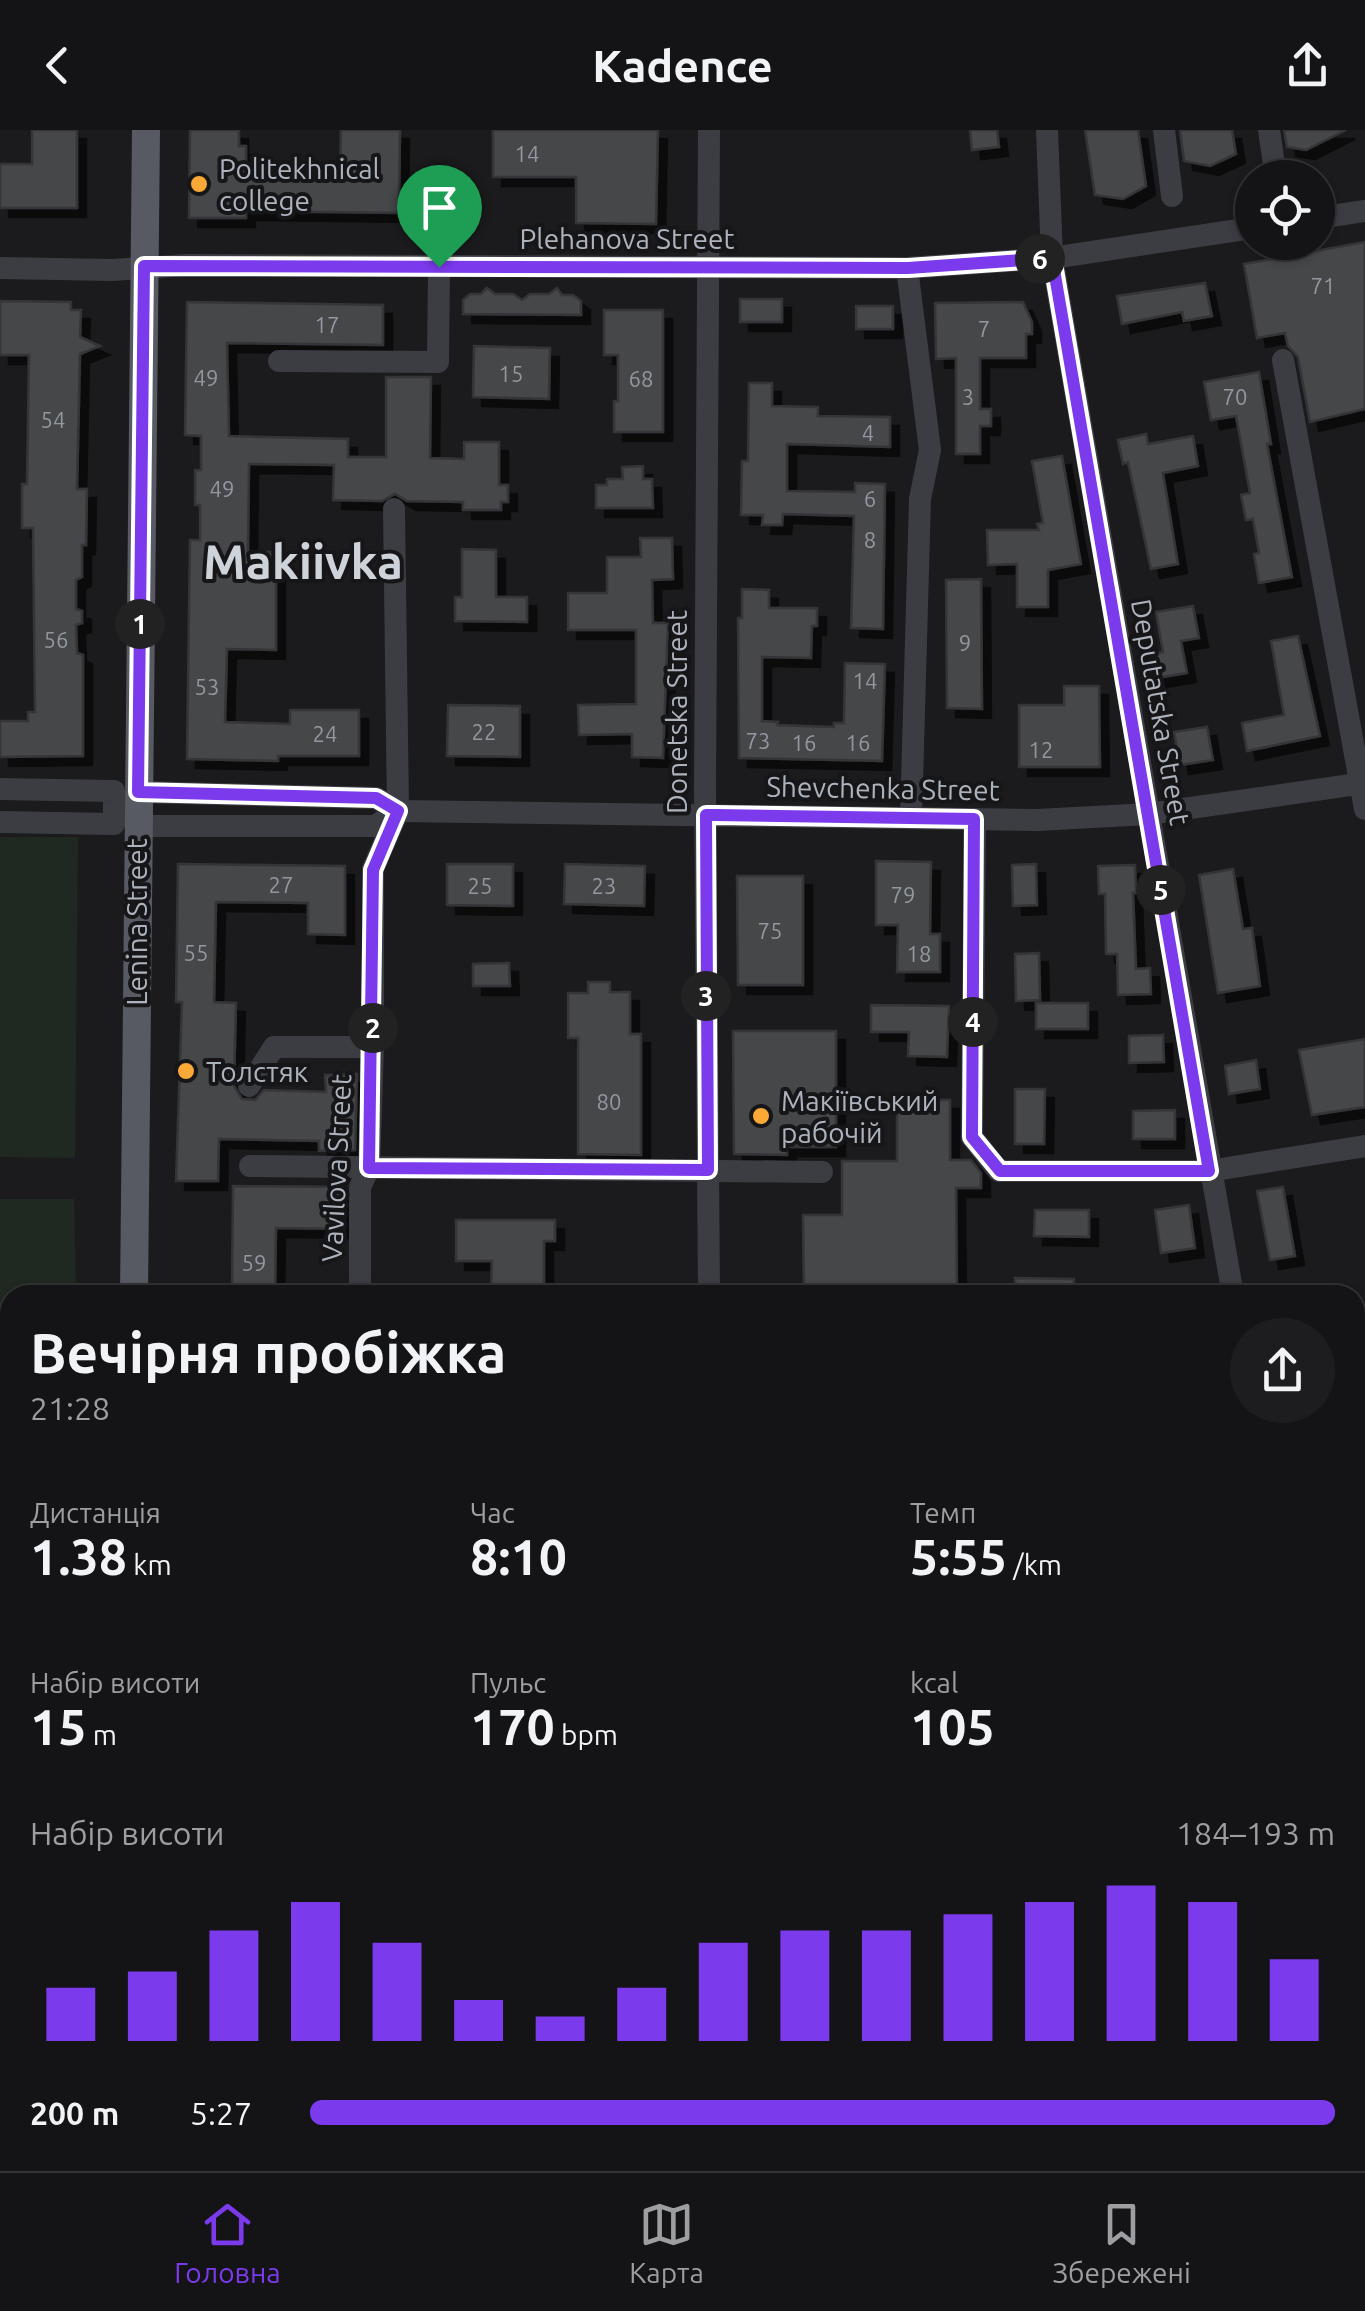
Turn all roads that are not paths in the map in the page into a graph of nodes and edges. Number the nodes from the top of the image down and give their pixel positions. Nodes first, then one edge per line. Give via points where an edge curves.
1 (146, 130) edge
2 (710, 130) edge
3 (1048, 130) edge
4 (1269, 130) edge
5 (1166, 131) edge
6 (1273, 160) edge
7 (1172, 196) dead end
8 (1365, 211) edge
9 (1335, 215) edge
10 (1235, 231) edge
11 (1052, 258) junction
12 (144, 266) junction
13 (439, 267) junction
14 (0, 268) edge
15 (708, 268) junction
16 (908, 268) junction
17 (1282, 360) dead end
18 (280, 361) dead end
19 (394, 509) dead end
20 (1363, 783) edge
21 (0, 789) edge
22 (138, 792) junction
23 (1365, 809) edge
24 (398, 811) junction
25 (1148, 814) junction
26 (706, 815) junction
27 (911, 818) junction
28 (974, 819) junction
29 (0, 822) edge
30 (137, 826) junction
31 (373, 1047) junction
32 (249, 1086) dead end
33 (1365, 1146) edge
34 (250, 1166) dead end
35 (369, 1168) junction
36 (708, 1170) junction
37 (1209, 1171) junction
38 (822, 1172) dead end
39 (134, 1285) edge
40 (360, 1285) edge
41 (709, 1285) edge
42 (1230, 1285) edge

1 - 12 main road, Lenina Street
2 - 15 street, Donetska Street
3 - 11 street, Deputatska Street
4 - 6 street
5 - 7 street
8 - 9 street
10 - 11 street, Plehanova Street
11 - 16 street, Plehanova Street
11 - 25 street, Deputatska Street
12 - 13 street, Plehanova Street
12 - 14 street, Plehanova Street
12 - 22 main road, Lenina Street
13 - 15 street, Plehanova Street
13 - 18 street via 438,362
15 - 16 street, Plehanova Street
15 - 26 street, Donetska Street
16 - 27 street via 930,450 920,499
17 - 20 street
19 - 24 street, Vavilova Street
20 - 23 street
20 - 25 street, Shevchenka Street
21 - 29 street via 114,791 114,824
22 - 24 street, Shevchenka Street via 376,798
22 - 30 main road, Lenina Street
24 - 26 street, Shevchenka Street
24 - 30 street, Shevchenka Street via 375,826
24 - 31 street, Vavilova Street via 373,870
25 - 28 street, Shevchenka Street
25 - 37 street, Deputatska Street
26 - 27 street, Shevchenka Street
26 - 36 street, Donetska Street
27 - 28 street, Shevchenka Street
28 - 37 street via 972,1137 1000,1171
30 - 39 main road, Lenina Street
31 - 32 street via 274,1047
31 - 35 street, Vavilova Street
33 - 37 street
34 - 35 street
35 - 36 street
35 - 40 street, Vavilova Street via 360,1187
36 - 38 street
36 - 41 street, Donetska Street
37 - 42 street, Deputatska Street

